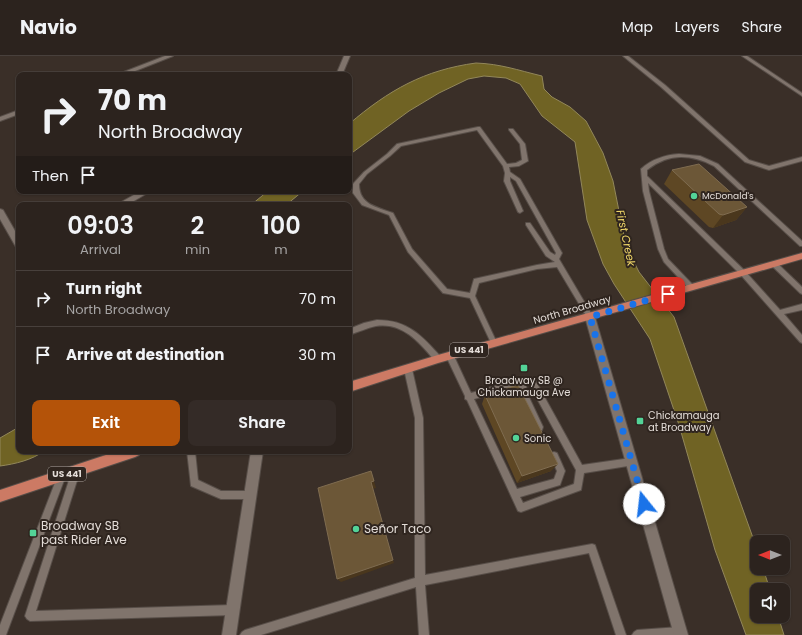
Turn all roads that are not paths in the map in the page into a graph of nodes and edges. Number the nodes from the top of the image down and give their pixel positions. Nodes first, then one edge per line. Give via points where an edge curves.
1 (170, 56) edge
2 (347, 56) edge
3 (625, 56) edge
4 (744, 56) edge
5 (127, 72) edge
6 (341, 72) edge
7 (802, 95) edge
8 (16, 113) edge
9 (0, 119) edge
10 (511, 130) dead end
11 (802, 159) edge
12 (507, 169) junction
13 (645, 177) junction
14 (141, 194) edge
15 (126, 202) edge
16 (520, 211) dead end
17 (0, 212) edge
18 (528, 224) dead end
19 (16, 240) edge
20 (802, 244) edge
21 (802, 256) edge
22 (557, 261) junction
23 (774, 264) junction
24 (742, 272) junction
25 (691, 287) junction
26 (802, 291) edge
27 (472, 296) junction
28 (802, 307) edge
29 (779, 313) junction
30 (590, 317) junction
31 (352, 331) edge
32 (802, 340) edge
33 (494, 344) junction
34 (450, 356) junction
35 (438, 359) junction
36 (408, 369) junction
37 (522, 382) junction
38 (352, 386) edge
39 (468, 397) junction
40 (544, 436) edge
41 (550, 450) edge
42 (126, 454) edge
43 (191, 454) edge
44 (257, 454) edge
45 (632, 462) junction
46 (580, 469) junction
47 (76, 471) junction
48 (62, 476) junction
49 (515, 494) junction
50 (250, 495) junction
51 (0, 496) edge
52 (420, 581) junction
53 (233, 610) junction
54 (681, 633) edge
55 (1, 635) edge
56 (229, 635) edge
57 (245, 635) edge
58 (424, 635) edge
59 (621, 635) edge
60 (637, 635) edge

1 - 5 street
2 - 6 street
3 - 11 lane via 663,86 747,161 768,168
4 - 7 lane
8 - 9 street
10 - 12 lane via 522,144 525,161
12 - 16 lane via 507,180
12 - 22 lane via 518,180 536,210 558,253
12 - 27 lane via 478,128 399,145 369,169 356,184 356,193 364,204 392,214 410,250 445,291
13 - 20 lane via 644,169 651,163 670,157 692,155 704,158 716,165
13 - 24 lane
13 - 25 lane via 646,191 661,249 666,260
14 - 15 street
17 - 19 street
18 - 22 lane via 548,254
21 - 23 main road, North Broadway / US 441
22 - 27 lane via 476,281
22 - 30 lane
23 - 24 main road, North Broadway / US 441
23 - 26 lane
24 - 25 main road, North Broadway / US 441
24 - 29 lane
25 - 30 main road, North Broadway / US 441
27 - 33 lane
28 - 29 lane
29 - 32 lane
30 - 33 main road, North Broadway / US 441
30 - 45 street
31 - 35 lane via 376,323 397,324 417,335
33 - 34 main road, North Broadway / US 441
34 - 35 main road, North Broadway / US 441
34 - 39 lane
35 - 36 main road, North Broadway / US 441
36 - 38 main road, North Broadway / US 441
36 - 52 lane via 418,418
37 - 39 lane
37 - 40 lane via 523,393
37 - 46 lane via 531,380
39 - 49 lane
41 - 49 lane via 561,471 557,482
42 - 47 main road, US 441
43 - 50 lane via 194,483 221,495
44 - 50 street
45 - 46 lane
45 - 54 street
46 - 49 lane via 578,487 521,508
47 - 48 main road, US 441
47 - 53 lane via 30,616
48 - 51 main road, US 441
48 - 55 lane
50 - 53 street
52 - 57 lane
52 - 58 lane
52 - 59 lane via 592,548
53 - 56 street
54 - 60 lane

